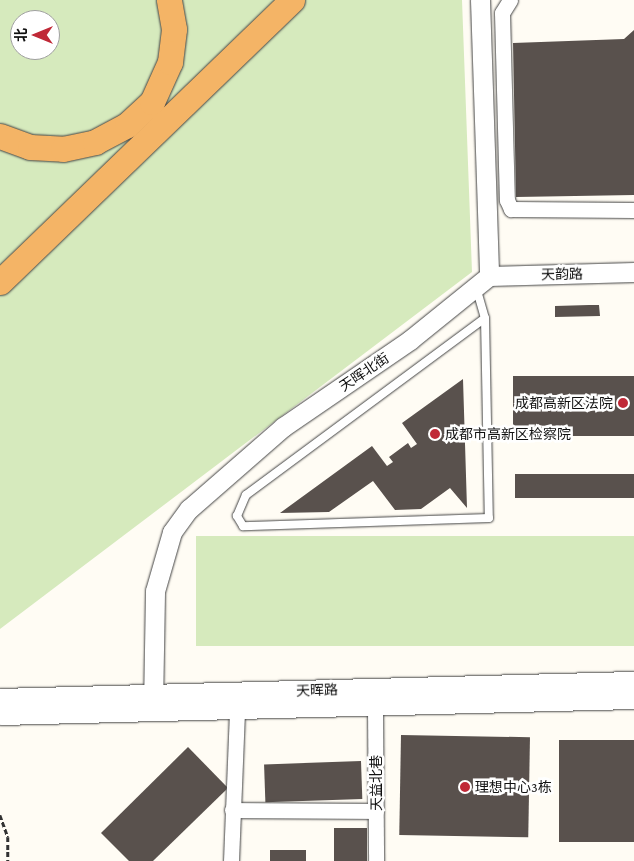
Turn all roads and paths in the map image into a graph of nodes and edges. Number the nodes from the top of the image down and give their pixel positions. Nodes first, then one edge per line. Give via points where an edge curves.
1 (169, 0) edge
2 (292, 0) edge
3 (480, 0) edge
4 (510, 0) edge
5 (0, 136) edge
6 (634, 210) edge
7 (634, 272) edge
8 (0, 282) edge
9 (483, 282) junction
10 (486, 318) junction
11 (634, 681) edge
12 (0, 698) edge
13 (634, 699) edge
14 (153, 703) junction
15 (375, 706) junction
16 (236, 710) junction
17 (0, 714) edge
18 (232, 810) junction
19 (376, 811) junction
20 (0, 815) edge
21 (8, 861) edge
22 (231, 861) edge
23 (376, 861) edge

1 - 5 highway via 174,29 170,62 152,102 127,125 95,142 63,149 30,147
2 - 8 highway
3 - 9 street
4 - 6 street via 502,13 507,200 511,209
7 - 9 street, 天韵路
9 - 10 lane
9 - 14 street, 天晖北街 via 410,340 283,427 189,509 172,532 156,591
10 - 10 lane via 489,518 243,526 237,516 246,495
11 - 14 street, 天晖路
12 - 14 street, 天晖路
13 - 15 street, 天晖路
14 - 16 street, 天晖路
14 - 17 street, 天晖路
15 - 16 street, 天晖路
15 - 19 street, 天益北巷
16 - 18 street
18 - 19 street
18 - 22 street
19 - 23 street, 天益北巷
20 - 21 path via 8,837

